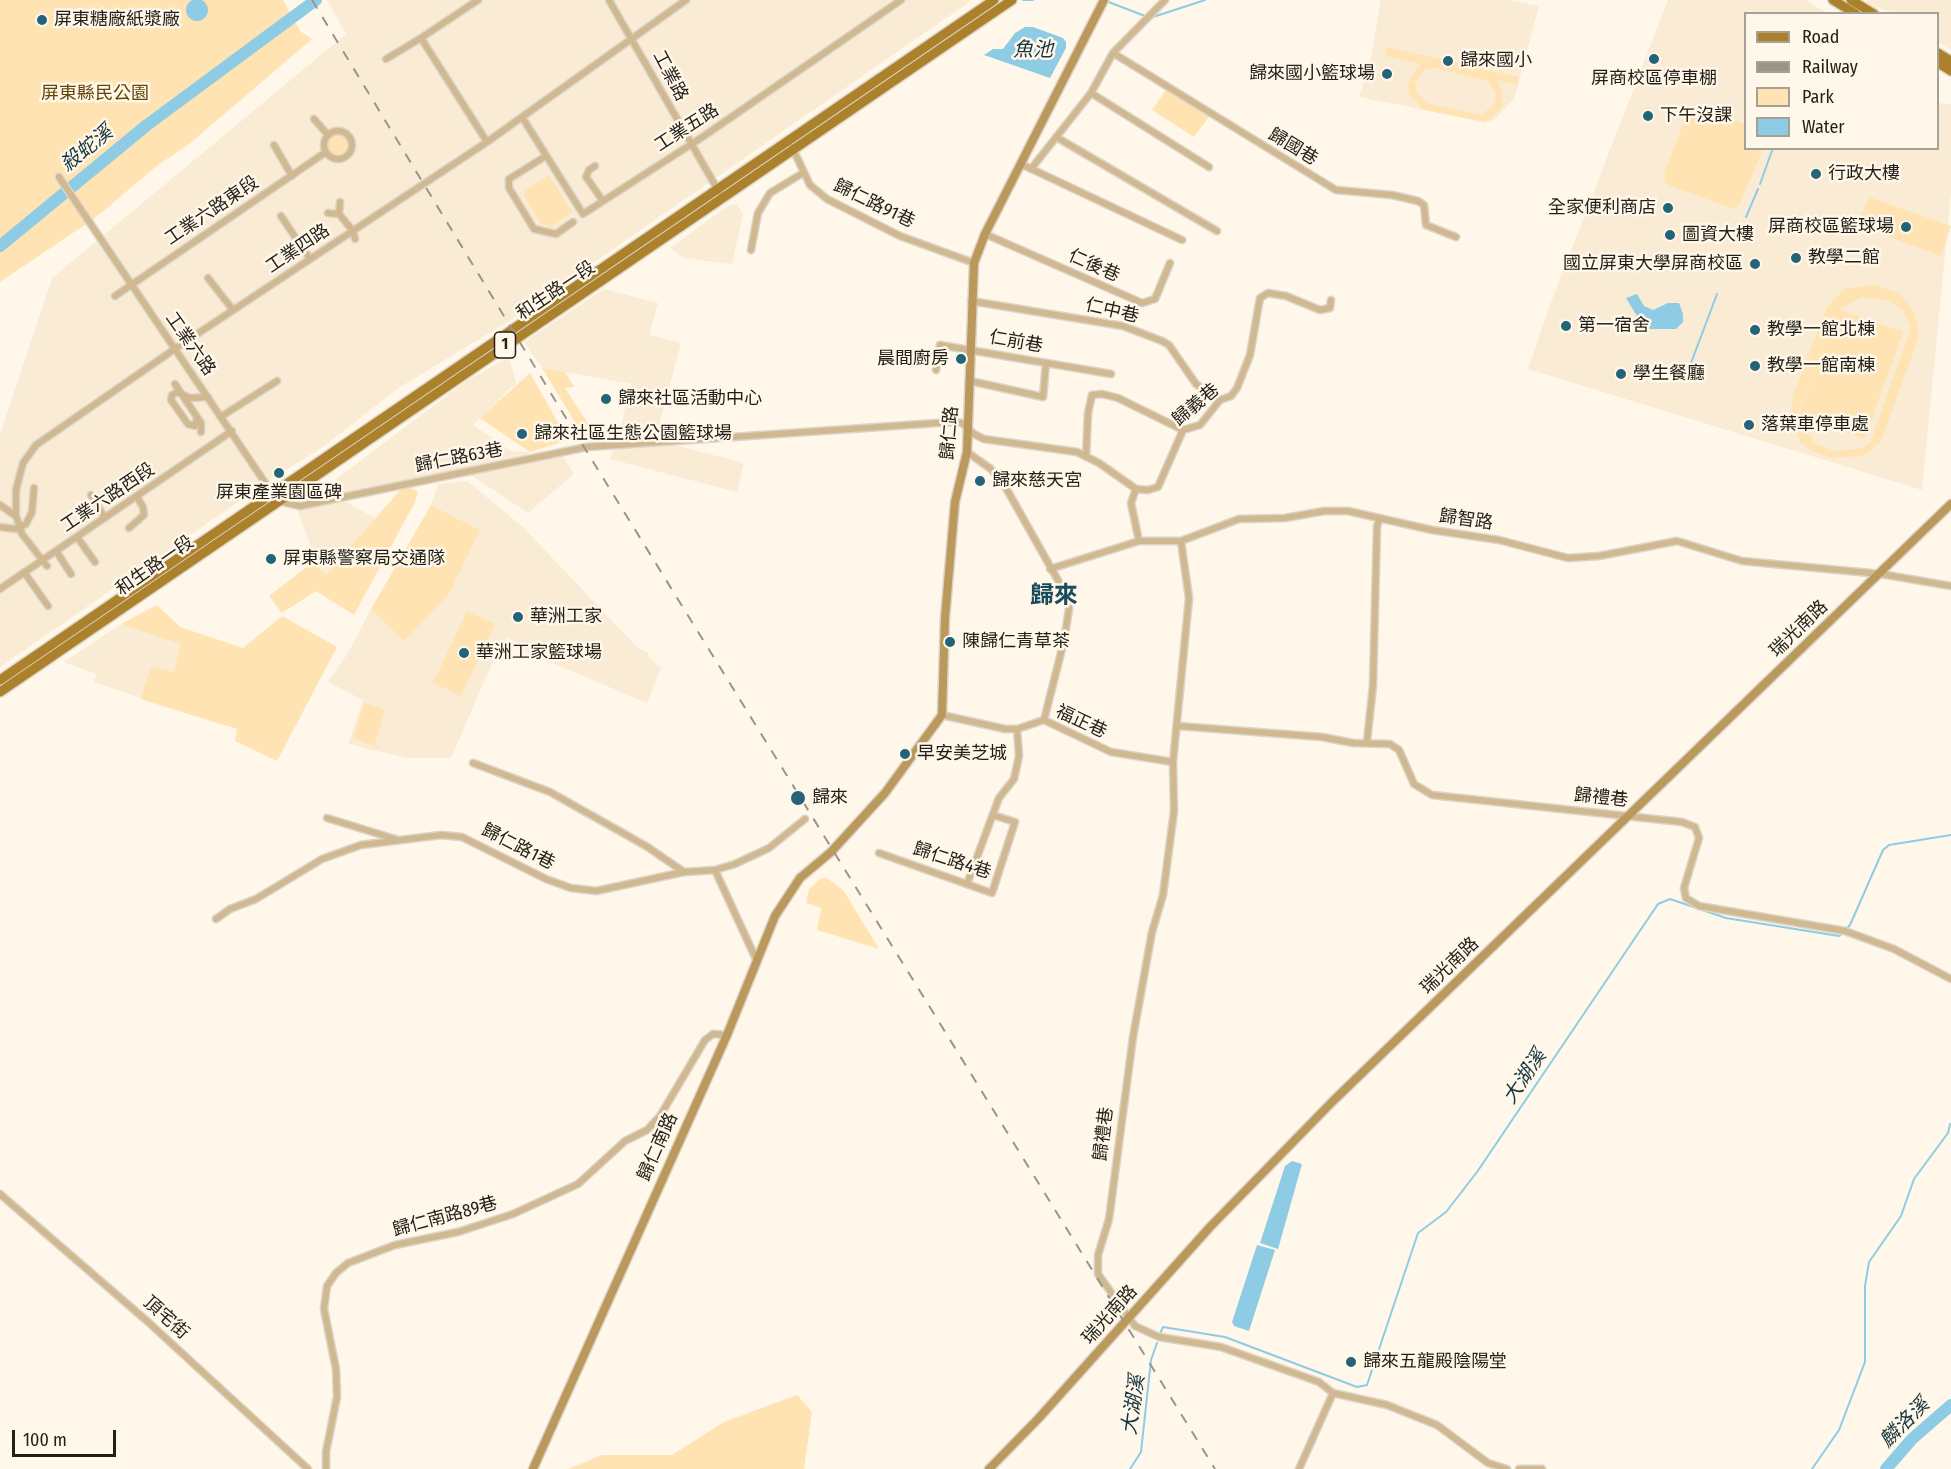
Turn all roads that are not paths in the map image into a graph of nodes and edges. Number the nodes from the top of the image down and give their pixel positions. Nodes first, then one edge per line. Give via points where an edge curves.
1 (478, 0) edge
2 (609, 0) edge
3 (686, 0) edge
4 (901, 0) edge
5 (994, 0) edge
6 (1012, 0) edge
7 (1165, 0) edge
8 (1833, 0) edge
9 (1851, 0) edge
10 (1103, 3) edge
11 (1853, 12) edge
12 (1871, 12) edge
13 (421, 38) junction
14 (633, 39) junction
15 (1113, 53) junction
16 (386, 58) dead end
17 (1091, 93) junction
18 (522, 117) junction
19 (314, 119) dead end
20 (328, 135) junction
21 (1056, 137) junction
22 (487, 142) junction
23 (690, 144) junction
24 (274, 145) dead end
25 (791, 145) junction
26 (326, 153) junction
27 (546, 156) junction
28 (1021, 164) junction
29 (595, 166) dead end
30 (1209, 167) dead end
31 (1031, 169) junction
32 (803, 173) junction
33 (292, 176) junction
34 (59, 177) dead end
35 (720, 194) junction
36 (603, 201) junction
37 (340, 202) dead end
38 (328, 213) dead end
39 (339, 214) junction
40 (281, 216) dead end
41 (573, 222) dead end
42 (353, 231) junction
43 (1216, 231) dead end
44 (986, 234) junction
45 (1456, 237) dead end
46 (355, 240) dead end
47 (1182, 240) dead end
48 (751, 250) dead end
49 (310, 259) junction
50 (974, 263) junction
51 (1170, 263) dead end
52 (208, 278) dead end
53 (130, 284) junction
54 (115, 296) dead end
55 (1331, 300) dead end
56 (971, 301) junction
57 (233, 310) junction
58 (175, 348) junction
59 (971, 350) junction
60 (1046, 363) junction
61 (936, 370) dead end
62 (1111, 374) dead end
63 (277, 381) dead end
64 (970, 381) junction
65 (175, 384) dead end
66 (181, 394) junction
67 (208, 397) junction
68 (1220, 400) junction
69 (222, 416) junction
70 (197, 418) junction
71 (968, 428) junction
72 (1183, 430) junction
73 (232, 431) junction
74 (201, 432) dead end
75 (967, 452) junction
76 (1086, 457) junction
77 (34, 488) dead end
78 (1136, 489) junction
79 (91, 495) dead end
80 (137, 497) junction
81 (275, 497) junction
82 (1951, 504) edge
83 (0, 505) edge
84 (16, 516) junction
85 (105, 518) junction
86 (1380, 518) junction
87 (0, 526) edge
88 (20, 528) junction
89 (129, 528) dead end
90 (77, 537) junction
91 (1139, 541) junction
92 (1181, 541) junction
93 (56, 551) junction
94 (95, 562) dead end
95 (45, 563) junction
96 (1050, 569) junction
97 (24, 572) junction
98 (71, 574) dead end
99 (1881, 574) junction
100 (1951, 586) edge
101 (0, 589) edge
102 (48, 606) dead end
103 (0, 680) edge
104 (0, 692) edge
105 (942, 715) junction
106 (1044, 720) junction
107 (1178, 726) junction
108 (1017, 729) junction
109 (1368, 741) junction
110 (1173, 762) junction
111 (473, 763) dead end
112 (993, 815) junction
113 (1629, 816) junction
114 (327, 818) dead end
115 (805, 819) dead end
116 (397, 840) junction
117 (879, 853) dead end
118 (716, 870) junction
119 (684, 872) junction
120 (967, 884) junction
121 (216, 919) dead end
122 (756, 959) junction
123 (1951, 979) edge
124 (727, 1035) junction
125 (0, 1194) edge
126 (1128, 1320) junction
127 (1333, 1393) junction
128 (308, 1469) edge
129 (326, 1469) edge
130 (533, 1469) edge
131 (988, 1469) edge
132 (1299, 1469) edge
133 (1507, 1469) edge
134 (1519, 1469) edge
135 (1542, 1469) edge

1 - 13 street
2 - 14 street, 工業路
3 - 14 street, 工業四路
4 - 23 street, 工業五路
5 - 25 main road, 和生路一段 / 1
6 - 25 main road, 和生路一段 / 1
7 - 15 street
8 - 11 main road
9 - 12 main road
10 - 28 street, 歸仁路
13 - 16 street
13 - 22 street
14 - 18 street, 工業四路
14 - 23 street, 工業路
15 - 17 street
15 - 45 street, 歸國巷 via 1336,190 1418,201 1424,205 1426,225
17 - 21 street
17 - 30 street
18 - 22 street, 工業四路
18 - 27 street, 工業五路
19 - 20 street
20 - 26 street via 324,143
20 - 26 street via 336,131 345,133 351,144 349,153 341,158
21 - 31 street
21 - 43 street
22 - 42 street, 工業四路
23 - 35 street, 工業路
23 - 36 street, 工業五路
24 - 33 street
25 - 32 street, 歸仁路91巷
25 - 35 main road, 和生路一段 / 1
26 - 33 street, 工業六路東段
27 - 36 street, 工業五路 via 583,214
27 - 41 street via 509,179 509,188 534,229 556,234
28 - 31 street
28 - 44 street, 歸仁路
29 - 36 street via 586,177
31 - 47 street
32 - 48 street via 770,193 759,213
32 - 50 street, 歸仁路91巷 via 820,194 840,207 900,236
33 - 53 street, 工業六路東段
34 - 53 street, 工業六路
35 - 81 main road, 和生路一段 / 1
37 - 39 street
38 - 39 street
39 - 42 street
40 - 49 street
42 - 46 street
42 - 49 street, 工業四路
44 - 50 street, 歸仁路
44 - 51 street, 仁後巷 via 1142,303 1155,299
49 - 57 street, 工業四路
50 - 56 street, 歸仁路
52 - 57 street
53 - 54 street, 工業六路東段
53 - 58 street, 工業六路
55 - 68 street, 歸義巷 via 1330,308 1320,310 1286,296 1268,293 1260,298 1250,356 1237,388 1231,396
56 - 59 street, 歸仁路
56 - 68 street, 仁中巷 via 1123,326 1162,340 1196,384
57 - 58 street, 工業四路
58 - 67 street, 工業六路
58 - 84 street, 工業四路 via 36,445 23,463 16,490
59 - 60 street, 仁前巷
59 - 61 street, 仁前巷 via 940,345
59 - 64 street, 歸仁路
60 - 62 street, 仁前巷
60 - 64 street via 1043,397
63 - 69 street
64 - 71 street, 歸仁路
65 - 66 street
66 - 67 street
66 - 70 street
66 - 70 street via 173,394 171,400 189,426 196,425
67 - 69 street, 工業六路
68 - 72 street, 歸義巷 via 1200,425
69 - 73 street, 工業六路
70 - 74 street
71 - 75 street, 歸仁路
71 - 76 street via 984,439 1077,452
71 - 81 street, 歸仁路63巷 via 952,422 596,446 300,506
72 - 76 street via 1118,398 1092,395
72 - 78 street, 歸義巷 via 1158,487
73 - 80 street, 工業六路西段
73 - 81 street, 工業六路
75 - 96 street via 991,469 1006,488
75 - 105 street, 歸仁路 via 955,502 944,626
76 - 78 street
77 - 88 street via 32,512
78 - 91 street via 1131,503
79 - 85 street
80 - 85 street, 工業六路西段
80 - 89 street via 144,515
81 - 103 main road, 和生路一段 / 1
81 - 104 main road, 和生路一段 / 1
82 - 99 street, 瑞光南路
83 - 84 street
84 - 88 street, 工業四路
85 - 90 street, 工業六路西段
86 - 92 street, 歸智路 via 1324,511 1285,518 1239,519
86 - 99 street, 歸智路 via 1499,540 1568,558 1677,541 1742,561
86 - 109 street
87 - 88 street
88 - 95 street, 工業四路
90 - 93 street, 工業六路西段
90 - 94 street
91 - 92 street, 歸智路
91 - 96 street, 歸智路
92 - 107 street, 歸禮巷 via 1189,598
93 - 95 street, 工業六路西段
93 - 98 street
95 - 97 street, 工業六路西段
96 - 106 street via 1068,598 1069,609
97 - 101 street, 工業六路西段
97 - 102 street
99 - 100 street, 歸智路
99 - 113 street, 瑞光南路
105 - 108 street, 福正巷
105 - 122 street, 歸仁南路 via 885,793 785,896
106 - 108 street, 福正巷
106 - 110 street, 福正巷 via 1111,752
107 - 109 street, 歸禮巷 via 1353,743
107 - 110 street, 歸禮巷
108 - 112 street via 1019,756 1014,779 999,798
109 - 113 street, 歸禮巷 via 1396,747 1414,784 1432,795
110 - 126 street, 歸禮巷 via 1174,811 1163,895 1152,932 1133,1037 1109,1219 1098,1255 1098,1274
111 - 119 street via 550,792
112 - 120 street
112 - 120 street, 歸仁路4巷 via 1016,822 992,893
113 - 123 street, 歸禮巷 via 1695,827 1699,838 1684,888 1686,898 1699,906 1845,931 1894,949
113 - 126 street, 瑞光南路 via 1333,1101 1210,1227
114 - 116 street
115 - 118 street, 歸仁路1巷 via 769,848
116 - 119 street, 歸仁路1巷 via 462,837 546,879 596,891
116 - 121 street, 歸仁路1巷 via 361,845 322,858
117 - 120 street, 歸仁路4巷
118 - 119 street, 歸仁路1巷
118 - 122 street
122 - 124 street, 歸仁南路
124 - 129 street, 歸仁南路89巷 via 713,1034 705,1040 647,1131 625,1141 578,1184 513,1214 458,1232 395,1245 348,1263 336,1273 327,1286 324,1309 336,1369
124 - 130 street, 歸仁南路
125 - 128 street, 頂宅街 via 147,1321
126 - 127 street, 歸禮巷 via 1159,1337 1221,1347 1298,1374
126 - 131 street, 瑞光南路
127 - 132 street
127 - 133 street, 歸禮巷 via 1387,1405 1437,1425 1488,1463
134 - 135 street

